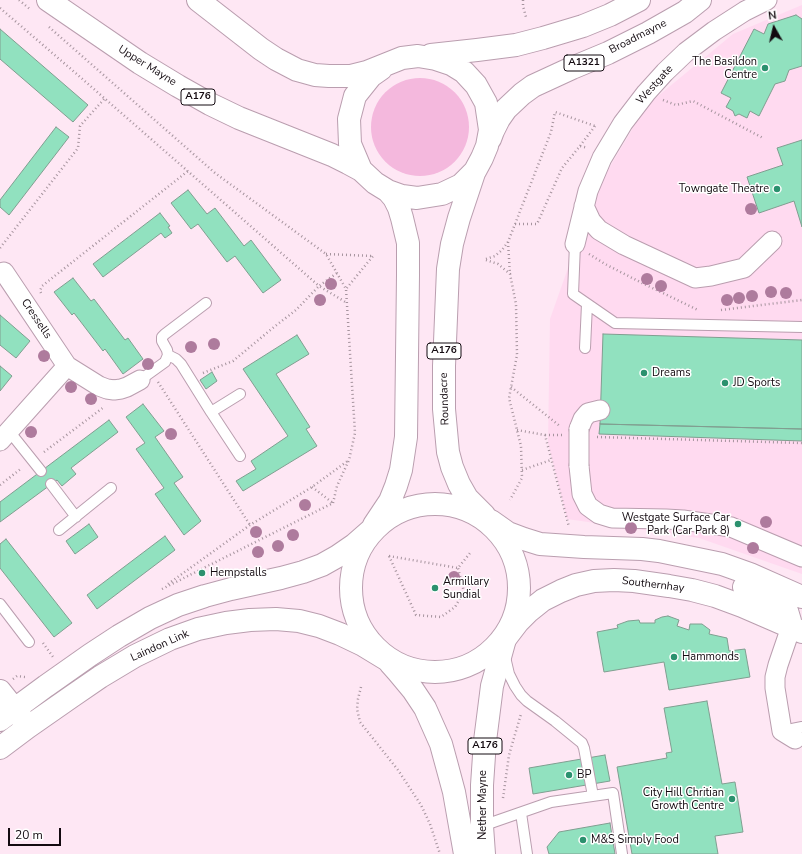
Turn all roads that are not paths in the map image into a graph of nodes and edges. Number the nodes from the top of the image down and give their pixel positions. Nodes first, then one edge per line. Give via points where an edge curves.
1 (198, 0) edge
2 (639, 0) edge
3 (700, 0) edge
4 (767, 0) edge
5 (40, 5) edge
6 (418, 56) junction
7 (388, 64) junction
8 (487, 146) junction
9 (361, 170) junction
10 (475, 171) junction
11 (388, 191) junction
12 (584, 206) junction
13 (772, 241) dead end
14 (574, 244) joint
15 (2, 273) edge
16 (206, 303) dead end
17 (587, 304) junction
18 (802, 327) edge
19 (585, 348) dead end
20 (168, 355) junction
21 (66, 366) junction
22 (149, 380) joint
23 (240, 394) dead end
24 (600, 410) dead end
25 (211, 412) junction
26 (4, 436) edge
27 (240, 456) dead end
28 (41, 471) dead end
29 (51, 484) dead end
30 (111, 488) dead end
31 (76, 517) junction
32 (491, 521) junction
33 (59, 530) dead end
34 (370, 531) junction
35 (658, 551) junction
36 (802, 557) edge
37 (802, 597) edge
38 (0, 604) edge
39 (796, 629) edge
40 (505, 639) junction
41 (29, 642) dead end
42 (386, 658) junction
43 (0, 691) edge
44 (7, 715) edge
45 (28, 727) junction
46 (788, 735) edge
47 (0, 748) edge
48 (593, 796) junction
49 (521, 813) junction
50 (482, 826) junction
51 (465, 854) edge
52 (484, 854) edge
53 (527, 854) edge
54 (622, 854) edge

1 - 7 main road, Upper Mayne / A176 via 261,49 297,70 315,75 351,76
2 - 6 main road via 583,26 516,45
3 - 8 main road, Broadmayne / A1321 via 648,33 527,90 506,109
4 - 12 street, Westgate via 745,11 686,52 646,93 623,123 602,158
5 - 9 main road, Upper Mayne / A176 via 210,104 332,155
6 - 7 main road, Upper Mayne / A176 via 402,58
6 - 8 main road, Upper Mayne / A176 via 451,64 464,72 476,85 486,103 490,130
7 - 9 main road, Upper Mayne / A176 via 371,76 355,96 349,119 350,144
8 - 10 main road, Upper Mayne / A176
9 - 11 main road, Upper Mayne / A176
10 - 11 main road, Upper Mayne / A176 via 461,185 442,194 417,198
10 - 32 main road, Roundacre / A176 via 459,218 448,269 444,409 448,452 454,473 467,498
11 - 34 main road, A176 via 399,208 408,243 406,437 396,486 390,501
12 - 13 street via 591,221 599,230 624,245 695,278 744,268
12 - 14 street, Westgate
14 - 17 lane via 573,294
15 - 21 street, Cressells
16 - 20 lane via 162,337
17 - 18 lane via 615,323
17 - 19 lane
20 - 22 lane
20 - 25 lane via 181,364
21 - 22 street, Cressells via 107,389 121,389
21 - 26 street
23 - 25 lane
24 - 36 street, bridge via 588,413 580,432 579,466 582,494 588,506 612,518 666,518 731,527
25 - 27 lane
26 - 28 lane
29 - 31 lane
30 - 31 lane
31 - 33 lane
32 - 34 main road, A176 via 459,508 428,505 393,515
32 - 35 main road via 508,533 540,544
32 - 40 main road, A176 via 507,546 516,574 516,607 511,628
34 - 42 main road, A176 via 357,553 353,568 352,603 365,635
34 - 44 main road via 349,549 322,565 281,578 205,596 150,618 90,655
35 - 37 main road via 722,564
35 - 39 main road via 716,573 779,604 787,611
38 - 41 lane
39 - 40 main road, Southernhay via 707,594 652,583 614,580 576,585 543,600 518,622
39 - 46 street via 775,677 775,688
40 - 42 main road, A176 via 483,658 454,670 417,672
40 - 48 lane via 505,662 515,686 527,701 582,743
40 - 50 main road, Nether Mayne / A176 via 492,686 488,713 482,785
42 - 45 main road, Laindon Link via 319,626 276,619 226,623 170,639 134,656
42 - 51 main road, Nether Mayne / A176 via 425,708 438,738 448,766
43 - 44 main road
44 - 45 main road
45 - 47 main road, Laindon Link
48 - 49 lane via 551,802
48 - 54 lane via 612,793
49 - 50 lane
49 - 53 lane
50 - 52 main road, Nether Mayne / A176

